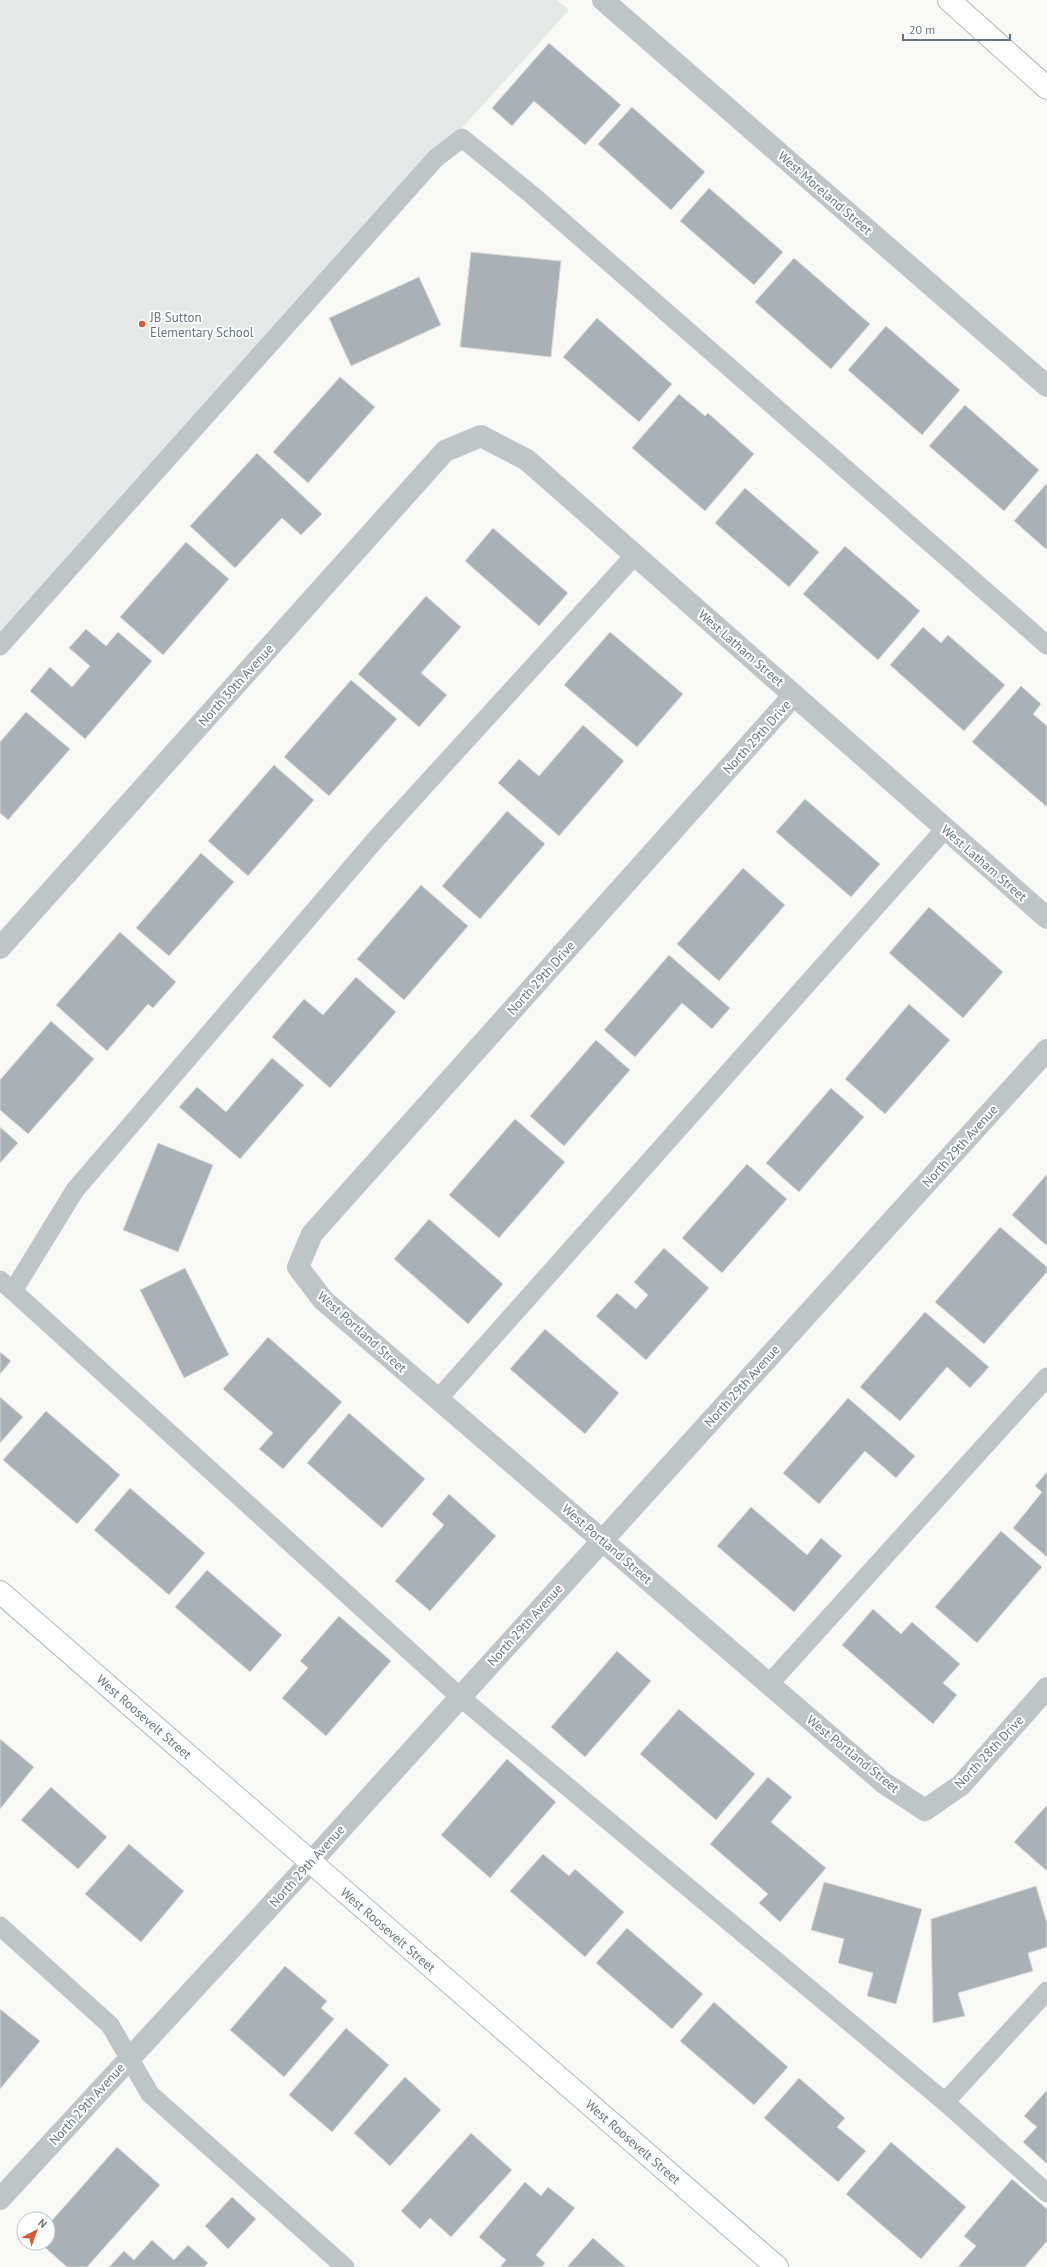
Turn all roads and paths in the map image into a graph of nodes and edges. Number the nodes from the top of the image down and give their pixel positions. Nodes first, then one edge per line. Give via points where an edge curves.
1 (603, 0) edge
2 (949, 0) edge
3 (1045, 86) edge
4 (1047, 386) edge
5 (481, 436) joint
6 (635, 555) junction
7 (0, 646) edge
8 (1047, 646) edge
9 (794, 695) junction
10 (945, 829) junction
11 (1047, 918) edge
12 (0, 948) edge
13 (1047, 1050) edge
14 (298, 1267) joint
15 (6, 1285) edge
16 (1047, 1377) edge
17 (438, 1399) junction
18 (602, 1540) junction
19 (0, 1592) edge
20 (769, 1684) junction
21 (1047, 1688) edge
22 (460, 1697) junction
23 (925, 1810) joint
24 (311, 1862) junction
25 (0, 1926) edge
26 (1047, 1990) edge
27 (128, 2058) junction
28 (946, 2102) junction
29 (1047, 2193) edge
30 (0, 2199) edge
31 (345, 2267) edge
32 (777, 2267) edge

1 - 4 street, West Moreland Street
2 - 3 main road
5 - 6 street, West Latham Street via 527,460
5 - 12 street, North 30th Avenue via 445,451
6 - 9 street, West Latham Street
6 - 15 lane via 376,840 75,1190
7 - 8 lane via 436,158 462,138 532,194
9 - 10 street, West Latham Street
9 - 14 street, North 29th Drive via 312,1234
10 - 11 street, West Latham Street
10 - 17 lane
13 - 18 street, North 29th Avenue
14 - 17 street, West Portland Street via 323,1300
15 - 22 lane
16 - 20 lane
17 - 18 street, West Portland Street
18 - 20 street, West Portland Street
18 - 22 street, North 29th Avenue
19 - 24 main road, West Roosevelt Street
20 - 23 street, West Portland Street via 884,1783
21 - 23 street, North 28th Drive via 961,1785
22 - 24 street, North 29th Avenue
22 - 28 lane
24 - 27 street, North 29th Avenue
24 - 32 main road, West Roosevelt Street
25 - 27 lane via 110,2025
26 - 28 lane
27 - 30 street, North 29th Avenue
27 - 31 lane via 150,2094
28 - 29 lane

